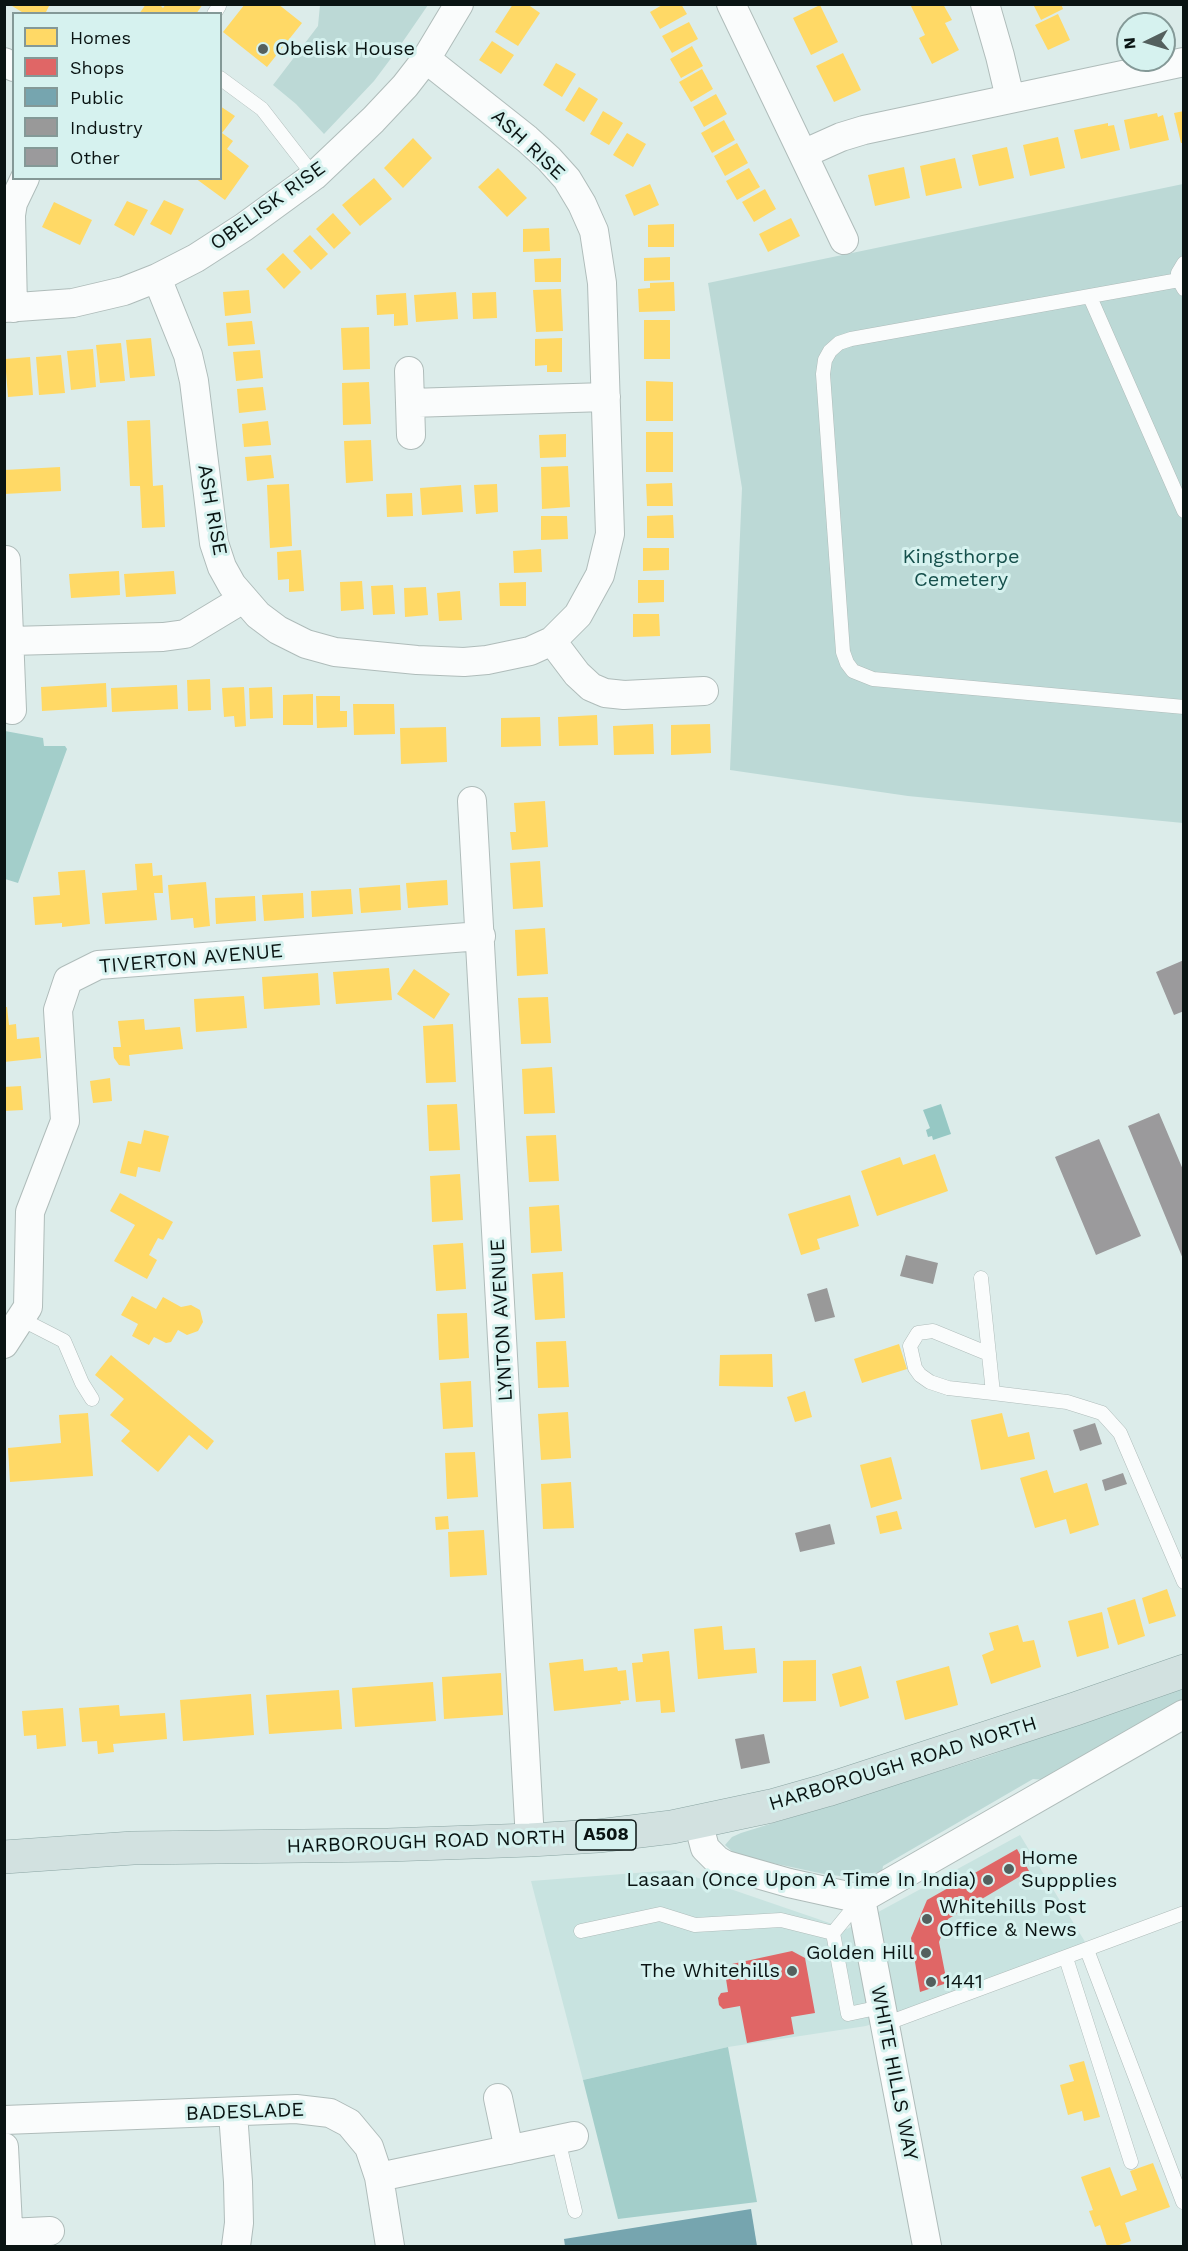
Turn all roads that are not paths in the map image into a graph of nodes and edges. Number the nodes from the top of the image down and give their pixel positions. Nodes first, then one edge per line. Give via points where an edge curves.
1 (459, 4) edge
2 (730, 4) edge
3 (985, 4) edge
4 (426, 59) junction
5 (1184, 62) edge
6 (222, 79) edge
7 (1010, 98) junction
8 (803, 154) junction
9 (314, 176) junction
10 (24, 180) edge
11 (844, 240) dead end
12 (1184, 263) edge
13 (157, 278) junction
14 (1181, 285) edge
15 (1090, 297) junction
16 (9, 308) edge
17 (408, 371) dead end
18 (606, 397) junction
19 (410, 403) junction
20 (411, 435) dead end
21 (1184, 511) edge
22 (6, 560) edge
23 (243, 599) junction
24 (10, 641) junction
25 (552, 641) junction
26 (704, 691) dead end
27 (1184, 707) edge
28 (12, 710) dead end
29 (472, 801) dead end
30 (481, 936) junction
31 (981, 1278) dead end
32 (21, 1319) junction
33 (4, 1344) edge
34 (989, 1354) junction
35 (993, 1393) junction
36 (92, 1399) dead end
37 (1184, 1582) edge
38 (1184, 1671) edge
39 (1184, 1714) edge
40 (698, 1822) junction
41 (530, 1840) junction
42 (4, 1857) edge
43 (861, 1899) junction
44 (1184, 1913) edge
45 (581, 1931) dead end
46 (833, 1933) junction
47 (1087, 1950) junction
48 (1066, 1958) junction
49 (883, 2016) junction
50 (498, 2098) dead end
51 (233, 2113) junction
52 (4, 2120) edge
53 (566, 2137) joint
54 (4, 2147) edge
55 (509, 2150) junction
56 (1131, 2162) dead end
57 (379, 2177) junction
58 (1183, 2202) edge
59 (575, 2211) dead end
60 (51, 2239) edge
61 (8, 2240) edge
62 (236, 2247) edge
63 (390, 2247) edge
64 (927, 2247) edge

1 - 4 street, OBELISK RISE
2 - 8 street
3 - 7 street
4 - 9 street, OBELISK RISE via 374,120
4 - 18 street, ASH RISE via 549,159 582,204 594,231 599,258
5 - 7 street
6 - 9 lane via 262,109
7 - 8 street via 864,130
8 - 11 street
9 - 13 street, OBELISK RISE via 244,227
10 - 16 street, OBELISK RISE via 11,215
12 - 14 lane via 1178,273
13 - 16 street, OBELISK RISE via 94,299
13 - 23 street, ASH RISE via 192,372 214,543 222,567
14 - 15 lane
15 - 21 lane
15 - 27 lane via 851,339 830,351 823,374 843,652 853,671 873,679
17 - 19 street
18 - 19 street
18 - 25 street, ASH RISE via 610,534 600,575 578,615
19 - 20 street
22 - 24 street
23 - 24 street via 185,634
23 - 25 street, ASH RISE via 278,630 335,652 464,662 507,657
24 - 28 street
25 - 26 street via 577,674 605,693
29 - 30 street, LYNTON AVENUE
30 - 32 street, TIVERTON AVENUE via 98,965 68,980 58,1010 65,1121 30,1212 28,1307
30 - 41 street, LYNTON AVENUE
31 - 34 lane
32 - 33 street, TIVERTON AVENUE
32 - 36 lane via 64,1341
34 - 35 lane
34 - 35 lane via 933,1331 918,1333 910,1346 915,1368 930,1382
35 - 37 lane via 1067,1402 1102,1413 1120,1433
38 - 40 highway, HARBOROUGH ROAD NORTH / A508 via 904,1767 771,1806
39 - 43 street
40 - 41 highway, HARBOROUGH ROAD NORTH / A508 via 598,1836
40 - 43 street via 705,1848 726,1865
41 - 42 highway, HARBOROUGH ROAD NORTH / A508 via 133,1848
43 - 46 lane
43 - 49 street, WHITE HILLS WAY
44 - 47 lane
45 - 46 lane via 660,1914 695,1924 782,1920
46 - 49 lane via 848,2014
47 - 48 lane
47 - 58 lane
48 - 49 lane
48 - 56 lane
49 - 64 street, WHITE HILLS WAY
50 - 55 street
51 - 52 street, BADESLADE
51 - 57 street, BADESLADE via 296,2109 330,2113 349,2123 363,2138
51 - 62 street via 238,2182
53 - 55 street
53 - 59 lane
54 - 61 street
55 - 57 street
57 - 63 street, BADESLADE
60 - 61 street

